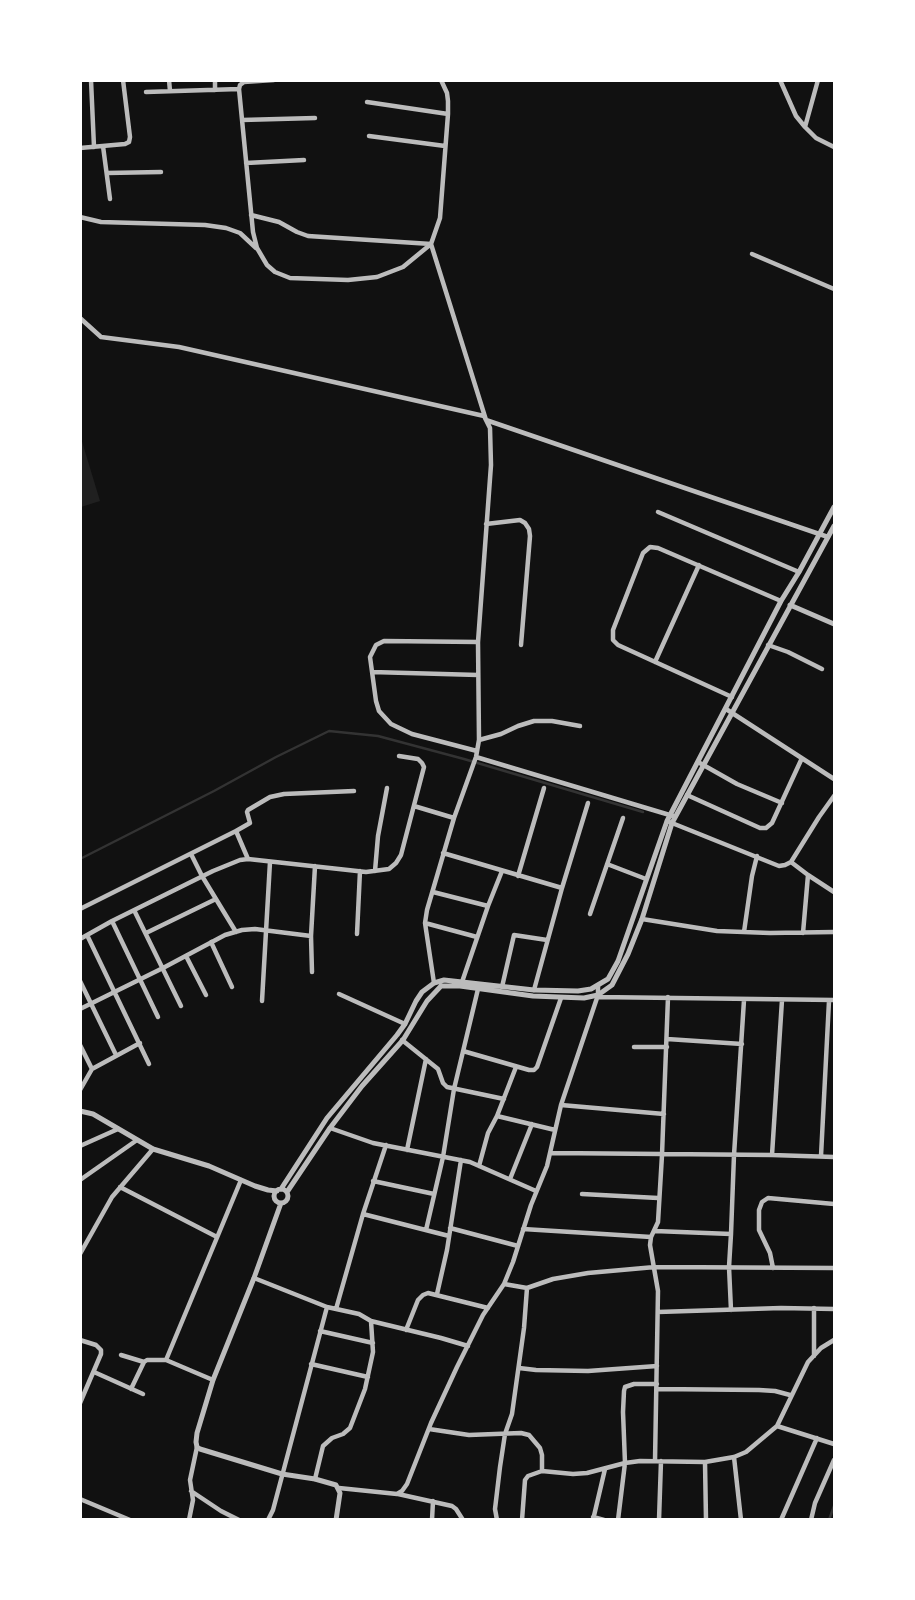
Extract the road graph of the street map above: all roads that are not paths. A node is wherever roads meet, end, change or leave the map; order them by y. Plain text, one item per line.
1 (91, 80) edge
2 (123, 80) edge
3 (169, 80) edge
4 (215, 80) edge
5 (274, 80) edge
6 (441, 80) edge
7 (780, 80) edge
8 (818, 80) edge
9 (239, 89) junction
10 (215, 90) junction
11 (170, 91) junction
12 (146, 92) dead end
13 (367, 102) dead end
14 (448, 114) junction
15 (315, 118) dead end
16 (242, 120) junction
17 (805, 127) junction
18 (369, 136) dead end
19 (103, 146) junction
20 (445, 146) junction
21 (835, 146) edge
22 (94, 147) junction
23 (80, 148) edge
24 (304, 160) dead end
25 (246, 163) junction
26 (161, 172) dead end
27 (107, 173) junction
28 (110, 199) dead end
29 (251, 215) junction
30 (80, 217) edge
31 (431, 244) junction
32 (257, 248) junction
33 (752, 254) dead end
34 (835, 289) edge
35 (80, 318) edge
36 (486, 420) junction
37 (835, 506) edge
38 (659, 512) dead end
39 (486, 524) junction
40 (835, 526) edge
41 (820, 534) junction
42 (829, 538) junction
43 (806, 560) junction
44 (699, 565) junction
45 (814, 565) junction
46 (799, 572) junction
47 (781, 601) junction
48 (790, 605) junction
49 (835, 624) edge
50 (478, 642) junction
51 (521, 645) dead end
52 (768, 645) junction
53 (654, 662) junction
54 (822, 669) dead end
55 (372, 672) junction
56 (478, 676) junction
57 (732, 697) junction
58 (729, 711) junction
59 (580, 726) dead end
60 (478, 740) junction
61 (477, 754) junction
62 (400, 756) dead end
63 (802, 758) junction
64 (701, 763) junction
65 (835, 779) edge
66 (544, 788) dead end
67 (387, 789) dead end
68 (354, 791) dead end
69 (687, 795) junction
70 (835, 796) edge
71 (588, 803) dead end
72 (782, 803) junction
73 (414, 806) junction
74 (454, 818) junction
75 (623, 818) dead end
76 (671, 819) junction
77 (236, 831) junction
78 (443, 853) junction
79 (191, 854) junction
80 (757, 856) junction
81 (248, 859) junction
82 (270, 862) junction
83 (791, 862) junction
84 (607, 864) junction
85 (315, 866) junction
86 (360, 871) junction
87 (374, 871) junction
88 (502, 872) junction
89 (808, 875) junction
90 (202, 876) junction
91 (518, 876) junction
92 (646, 879) junction
93 (562, 888) junction
94 (433, 892) junction
95 (835, 892) edge
96 (216, 899) junction
97 (488, 906) junction
98 (80, 909) edge
99 (134, 910) junction
100 (590, 914) dead end
101 (642, 919) junction
102 (112, 921) junction
103 (425, 923) junction
104 (266, 931) junction
105 (236, 932) junction
106 (744, 932) junction
107 (835, 932) edge
108 (146, 933) junction
109 (803, 933) junction
110 (357, 934) dead end
111 (87, 935) junction
112 (311, 936) junction
113 (477, 937) junction
114 (80, 939) edge
115 (547, 940) junction
116 (211, 942) junction
117 (186, 956) junction
118 (163, 968) junction
119 (312, 972) dead end
120 (139, 979) junction
121 (80, 981) edge
122 (462, 982) junction
123 (434, 983) junction
124 (598, 986) junction
125 (232, 987) dead end
126 (502, 987) junction
127 (478, 989) junction
128 (534, 990) junction
129 (114, 992) junction
130 (339, 994) dead end
131 (206, 995) dead end
132 (597, 996) junction
133 (668, 997) junction
134 (561, 998) junction
135 (262, 1000) dead end
136 (744, 1000) junction
137 (782, 1000) junction
138 (832, 1000) edge
139 (92, 1004) junction
140 (181, 1006) dead end
141 (80, 1009) edge
142 (158, 1017) dead end
143 (405, 1024) junction
144 (397, 1035) junction
145 (667, 1039) junction
146 (403, 1040) junction
147 (140, 1043) junction
148 (741, 1044) junction
149 (80, 1045) edge
150 (634, 1047) dead end
151 (667, 1047) junction
152 (463, 1051) junction
153 (116, 1055) junction
154 (426, 1059) junction
155 (149, 1064) dead end
156 (516, 1067) junction
157 (92, 1069) junction
158 (454, 1089) junction
159 (80, 1090) edge
160 (504, 1099) junction
161 (561, 1105) junction
162 (80, 1111) edge
163 (664, 1114) junction
164 (497, 1116) junction
165 (531, 1124) junction
166 (330, 1128) junction
167 (118, 1129) junction
168 (555, 1130) junction
169 (137, 1140) junction
170 (386, 1145) junction
171 (80, 1146) edge
172 (153, 1149) junction
173 (407, 1150) junction
174 (551, 1153) junction
175 (662, 1155) junction
176 (734, 1155) junction
177 (772, 1155) junction
178 (821, 1156) junction
179 (443, 1157) junction
180 (835, 1157) edge
181 (461, 1160) junction
182 (479, 1166) junction
183 (510, 1179) junction
184 (80, 1180) edge
185 (241, 1180) junction
186 (373, 1181) junction
187 (120, 1187) junction
188 (282, 1190) junction
189 (536, 1191) junction
190 (434, 1194) junction
191 (582, 1194) dead end
192 (658, 1198) junction
193 (281, 1203) junction
194 (835, 1204) edge
195 (362, 1214) junction
196 (450, 1228) junction
197 (523, 1229) junction
198 (426, 1230) junction
199 (655, 1231) junction
200 (731, 1234) junction
201 (449, 1236) junction
202 (217, 1237) junction
203 (651, 1237) junction
204 (518, 1246) junction
205 (80, 1254) edge
206 (729, 1267) junction
207 (655, 1268) junction
208 (773, 1268) junction
209 (835, 1268) edge
210 (254, 1278) junction
211 (504, 1284) junction
212 (527, 1288) junction
213 (436, 1294) junction
214 (327, 1307) junction
215 (488, 1308) junction
216 (814, 1308) junction
217 (835, 1308) edge
218 (335, 1309) junction
219 (731, 1310) junction
220 (658, 1312) junction
221 (371, 1321) junction
222 (406, 1330) junction
223 (320, 1331) junction
224 (80, 1340) edge
225 (835, 1340) edge
226 (373, 1343) junction
227 (468, 1346) junction
228 (121, 1355) dead end
229 (814, 1356) junction
230 (166, 1360) junction
231 (144, 1362) junction
232 (312, 1363) junction
233 (657, 1366) junction
234 (519, 1368) junction
235 (94, 1372) junction
236 (368, 1377) junction
237 (213, 1380) junction
238 (657, 1386) junction
239 (131, 1389) junction
240 (143, 1394) dead end
241 (790, 1395) junction
242 (80, 1403) edge
243 (776, 1426) junction
244 (429, 1429) junction
245 (505, 1434) junction
246 (817, 1438) junction
247 (835, 1444) edge
248 (197, 1447) junction
249 (734, 1457) junction
250 (835, 1460) edge
251 (658, 1461) junction
252 (705, 1462) junction
253 (625, 1463) junction
254 (605, 1469) junction
255 (542, 1471) junction
256 (282, 1474) junction
257 (315, 1479) junction
258 (339, 1488) junction
259 (191, 1490) junction
260 (397, 1494) junction
261 (80, 1499) edge
262 (433, 1501) junction
263 (593, 1518) edge
264 (129, 1519) edge
265 (189, 1520) edge
266 (239, 1520) edge
267 (268, 1520) edge
268 (336, 1520) edge
269 (432, 1520) edge
270 (463, 1520) edge
271 (497, 1520) edge
272 (522, 1520) edge
273 (604, 1520) edge
274 (618, 1520) edge
275 (659, 1520) edge
276 (706, 1520) edge
277 (741, 1520) edge
278 (781, 1520) edge
279 (811, 1520) edge

1 - 22 street
2 - 19 street
3 - 11 street
4 - 10 street
5 - 9 street
6 - 14 street
7 - 17 street
8 - 17 street
9 - 10 street
9 - 16 street
10 - 11 street
11 - 12 street
13 - 14 street
14 - 20 street
15 - 16 street
16 - 25 street
17 - 21 street
18 - 20 street
19 - 22 street
19 - 27 street
20 - 31 street
22 - 23 street
24 - 25 street
25 - 29 street
26 - 27 street
27 - 28 street
29 - 31 street
29 - 32 street
30 - 32 street
31 - 32 street
31 - 36 street
33 - 34 street
35 - 36 street
36 - 39 street
36 - 41 street
37 - 41 street
38 - 46 street
39 - 50 street
39 - 51 street
40 - 42 street
41 - 42 street
41 - 43 street
42 - 45 street
43 - 45 street
43 - 46 street
44 - 47 street
44 - 53 street
44 - 53 street
45 - 48 street
46 - 47 street
47 - 48 street
47 - 57 street
48 - 49 street
48 - 52 street
50 - 55 street
50 - 56 street
52 - 54 street
52 - 58 street
53 - 57 street
55 - 56 street
55 - 61 street
56 - 60 street
57 - 58 street
58 - 63 street
58 - 64 street
59 - 60 street
60 - 61 street
61 - 74 street
61 - 76 street
62 - 73 street
63 - 65 street
63 - 72 street
64 - 69 street
64 - 72 street
64 - 76 street
66 - 91 street
67 - 87 street
68 - 77 street
69 - 72 street
69 - 76 street
70 - 83 street
71 - 93 street
73 - 74 street
73 - 87 street
74 - 78 street
75 - 84 street
76 - 80 street
76 - 92 street
76 - 101 street
77 - 79 street
77 - 81 street
78 - 88 street
78 - 94 street
79 - 90 street
79 - 98 street
80 - 83 street
80 - 106 street
81 - 82 street
81 - 90 street
82 - 85 street
82 - 104 street
83 - 89 street
84 - 92 street
84 - 100 street
85 - 86 street
85 - 112 street
86 - 87 street
86 - 110 street
88 - 91 street
88 - 97 street
89 - 95 street
89 - 109 street
90 - 96 street
90 - 99 street
91 - 93 street
92 - 124 street
93 - 115 street
94 - 97 street
94 - 103 street
96 - 105 street
96 - 108 street
97 - 113 street
99 - 102 street
99 - 108 street
101 - 106 street
101 - 132 street
102 - 111 street
102 - 120 street
103 - 113 street
103 - 123 street
104 - 105 street
104 - 112 street
104 - 135 street
105 - 116 street
106 - 109 street
107 - 109 street
108 - 118 street
111 - 114 street
111 - 129 street
112 - 119 street
113 - 122 street
115 - 126 street
115 - 128 street
116 - 117 street
116 - 125 street
117 - 118 street
117 - 131 street
118 - 120 street
118 - 140 street
120 - 129 street
120 - 142 street
121 - 139 street
122 - 123 street
122 - 126 street
123 - 143 street
124 - 128 street
124 - 132 street
126 - 128 street
127 - 134 street
127 - 146 street
127 - 152 street
129 - 139 street
129 - 147 street
130 - 143 street
132 - 133 street
132 - 134 street
132 - 161 street
133 - 136 street
133 - 145 street
134 - 156 street
136 - 137 street
136 - 148 street
137 - 138 street
137 - 177 street
138 - 178 street
139 - 141 street
139 - 153 street
143 - 144 street
144 - 146 street
144 - 188 street
145 - 148 street
145 - 151 street
146 - 154 street
146 - 166 street
147 - 153 street
147 - 155 street
148 - 176 street
149 - 157 street
150 - 151 street
151 - 163 street
152 - 156 street
152 - 158 street
153 - 157 street
154 - 158 street
154 - 173 street
156 - 160 street
157 - 159 street
158 - 160 street
158 - 179 street
160 - 164 street
161 - 163 street
161 - 168 street
162 - 167 street
163 - 175 street
164 - 165 street
164 - 182 street
165 - 168 street
165 - 183 street
166 - 170 street
166 - 188 street
167 - 169 street
167 - 171 street
168 - 174 street
169 - 172 street
169 - 184 street
170 - 173 street
170 - 186 street
172 - 185 street
172 - 187 street
173 - 179 street
174 - 175 street
174 - 189 street
175 - 176 street
175 - 192 street
176 - 177 street
176 - 200 street
177 - 178 street
178 - 180 street
179 - 181 street
179 - 190 street
181 - 182 street
181 - 196 street
182 - 183 street
183 - 189 street
185 - 188 street
185 - 202 street
186 - 190 street
186 - 195 street
187 - 202 street
187 - 205 street
188 - 193 street
188 - 193 street
189 - 197 street
190 - 198 street
191 - 192 street
192 - 199 street
193 - 210 street
194 - 208 street
195 - 198 street
195 - 218 street
196 - 201 street
196 - 204 street
197 - 203 street
197 - 204 street
198 - 201 street
199 - 200 street
199 - 203 street
200 - 206 street
201 - 213 street
202 - 230 street
203 - 207 street
204 - 211 street
206 - 207 street
206 - 208 street
206 - 219 street
207 - 212 street
207 - 220 street
208 - 209 street
210 - 214 street
210 - 237 street
211 - 212 street
211 - 215 street
212 - 234 street
213 - 215 street
213 - 222 street
214 - 218 street
214 - 223 street
215 - 227 street
216 - 217 street
216 - 219 street
216 - 229 street
218 - 221 street
219 - 220 street
220 - 233 street
221 - 222 street
221 - 226 street
222 - 227 street
223 - 226 street
223 - 232 street
224 - 235 street
225 - 229 street
226 - 236 street
227 - 244 street
228 - 231 street
229 - 241 street
230 - 231 street
230 - 237 street
231 - 239 street
232 - 236 street
232 - 256 street
233 - 234 street
233 - 238 street
234 - 245 street
235 - 239 street
235 - 242 street
236 - 257 street
237 - 248 street
238 - 241 street
238 - 251 street
238 - 253 street
239 - 240 street
241 - 243 street
243 - 246 street
243 - 249 street
244 - 245 street
244 - 260 street
245 - 255 street
245 - 271 street
246 - 247 street
246 - 278 street
248 - 256 street
248 - 259 street
249 - 252 street
249 - 277 street
250 - 279 street
251 - 252 street
251 - 253 street
251 - 275 street
252 - 276 street
253 - 254 street
253 - 274 street
254 - 255 street
254 - 263 street
255 - 272 street
256 - 257 street
256 - 267 street
257 - 258 street
258 - 260 street
258 - 268 street
259 - 265 street
259 - 266 street
260 - 262 street
261 - 264 street
262 - 269 street
262 - 270 street
263 - 273 street

